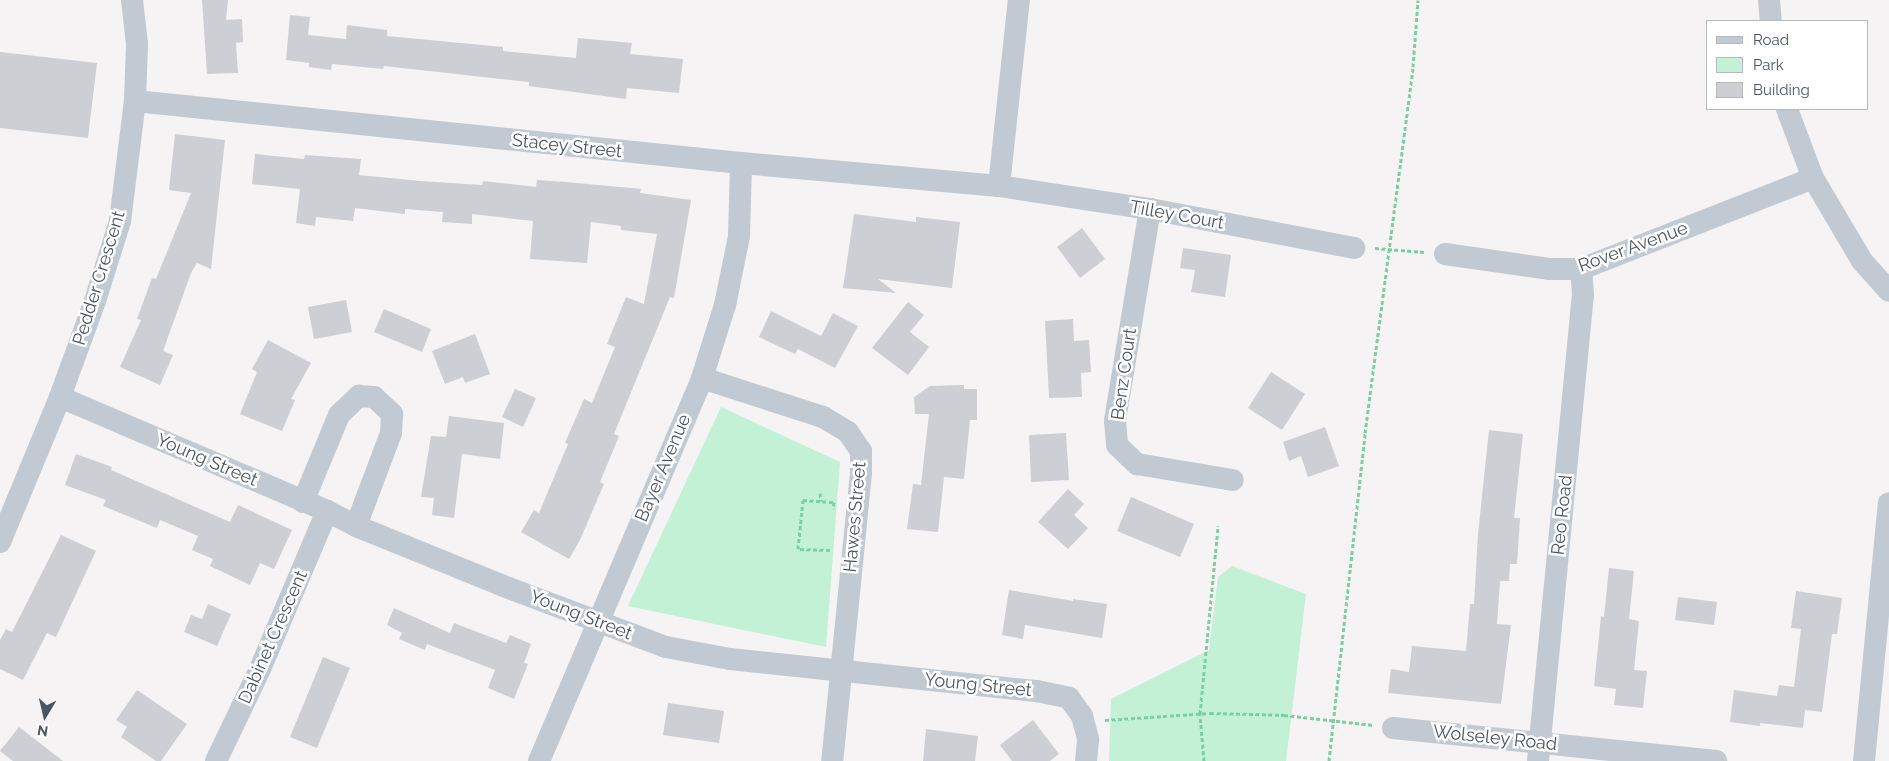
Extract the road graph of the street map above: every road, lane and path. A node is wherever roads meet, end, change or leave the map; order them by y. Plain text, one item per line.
1 (132, 0) edge
2 (1019, 0) edge
3 (1418, 0) edge
4 (1769, 0) edge
5 (1771, 20) edge
6 (135, 101) junction
7 (1787, 110) edge
8 (741, 163) junction
9 (1813, 178) junction
10 (1000, 186) junction
11 (1150, 209) junction
12 (1354, 248) joint
13 (1391, 249) junction
14 (1445, 254) joint
15 (1581, 269) junction
16 (1889, 291) edge
17 (702, 378) junction
18 (60, 397) junction
19 (1233, 480) dead end
20 (820, 493) dead end
21 (821, 501) junction
22 (303, 502) junction
23 (1889, 503) edge
24 (327, 511) junction
25 (833, 512) dead end
26 (356, 526) junction
27 (1218, 526) dead end
28 (831, 540) dead end
29 (0, 542) edge
30 (830, 550) junction
31 (836, 558) dead end
32 (597, 622) junction
33 (841, 671) junction
34 (1200, 714) junction
35 (1082, 716) junction
36 (1333, 721) junction
37 (1393, 728) joint
38 (1539, 752) edge
39 (216, 761) edge
40 (539, 761) edge
41 (832, 761) edge
42 (1086, 761) edge
43 (1204, 761) edge
44 (1329, 761) edge
45 (1716, 761) edge
46 (1864, 761) edge

1 - 6 street, Pedder Crescent
2 - 10 street
3 - 13 path
4 - 5 street
6 - 8 street, Stacey Street
6 - 18 street, Pedder Crescent
7 - 9 street
8 - 10 street, Stacey Street
8 - 17 street, Bayer Avenue
9 - 15 street, Rover Avenue
9 - 16 street
10 - 11 street, Tilley Court
11 - 12 street, Tilley Court
11 - 19 street, Benz Court
12 - 13 path
13 - 14 path
13 - 36 path
14 - 15 street, Rover Avenue
15 - 38 street, Reo Road
17 - 32 street, Bayer Avenue
17 - 33 street, Hawes Street
18 - 22 street, Young Street
18 - 29 street, Pedder Crescent
20 - 21 path
21 - 25 path
21 - 30 path
22 - 24 street, Young Street
22 - 26 street
23 - 46 street
24 - 26 street, Young Street
24 - 39 street, Dabinet Crescent
26 - 32 street, Young Street
27 - 34 path
28 - 30 path
30 - 31 path
32 - 33 street, Young Street
32 - 40 street, Bayer Avenue
33 - 35 street, Young Street
33 - 41 street, Hawes Street
34 - 35 path
34 - 36 path
34 - 43 path
35 - 42 street, Young Street
36 - 37 path
36 - 44 path
37 - 38 street, Wolseley Road
38 - 45 street, Wolseley Road

